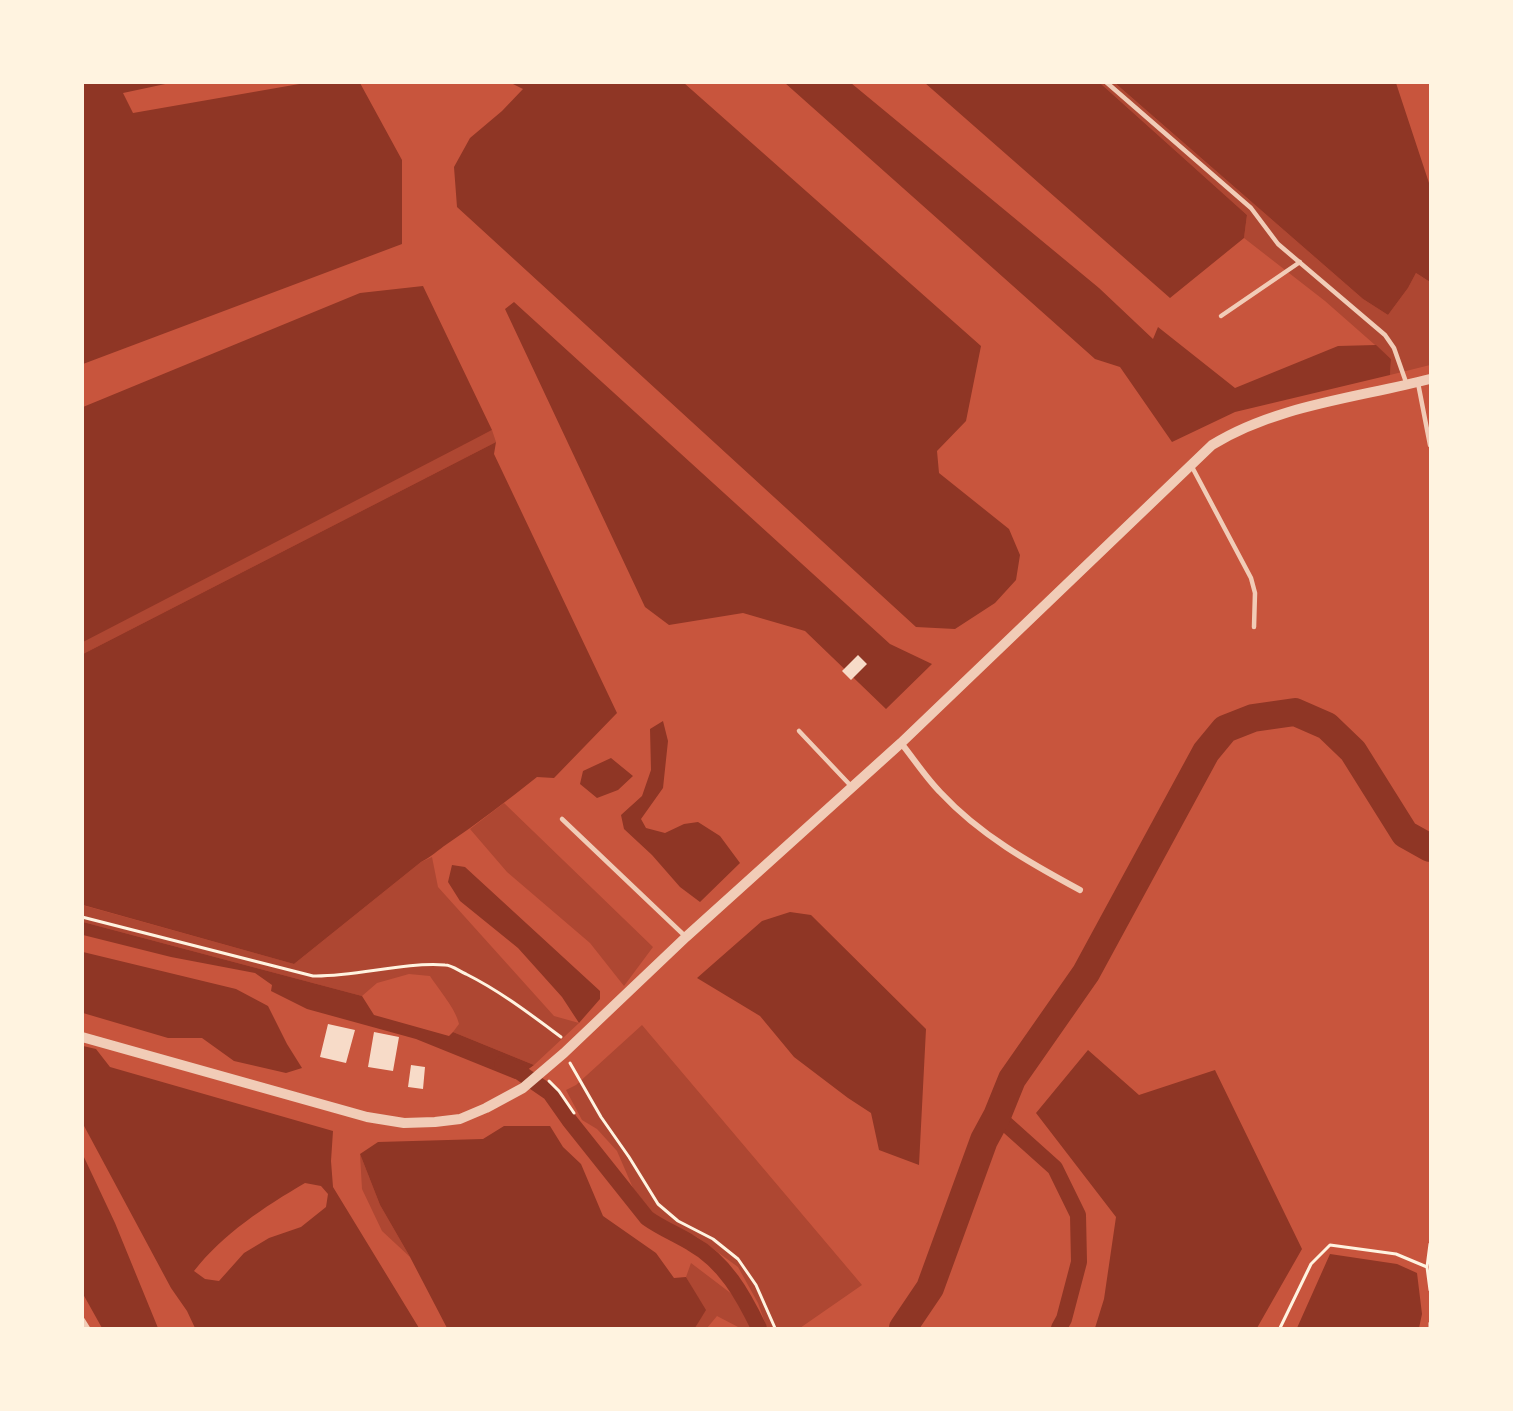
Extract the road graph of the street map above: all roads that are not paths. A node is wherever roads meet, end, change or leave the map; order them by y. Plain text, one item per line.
1 (1106, 82) edge
2 (1300, 262) junction
3 (1221, 316) dead end
4 (1431, 379) edge
5 (1412, 384) junction
6 (1431, 445) edge
7 (1191, 464) junction
8 (1254, 627) dead end
9 (799, 731) dead end
10 (901, 743) junction
11 (851, 787) junction
12 (562, 819) dead end
13 (1080, 890) dead end
14 (686, 937) junction
15 (82, 1037) edge
16 (82, 1320) edge
17 (87, 1329) edge

1 - 2 lane
2 - 3 lane
2 - 5 lane
4 - 5 street
5 - 6 lane
5 - 7 street
7 - 8 lane
7 - 10 street
9 - 11 lane
10 - 11 street
10 - 13 street
11 - 14 street
12 - 14 lane
14 - 15 street
16 - 17 street

